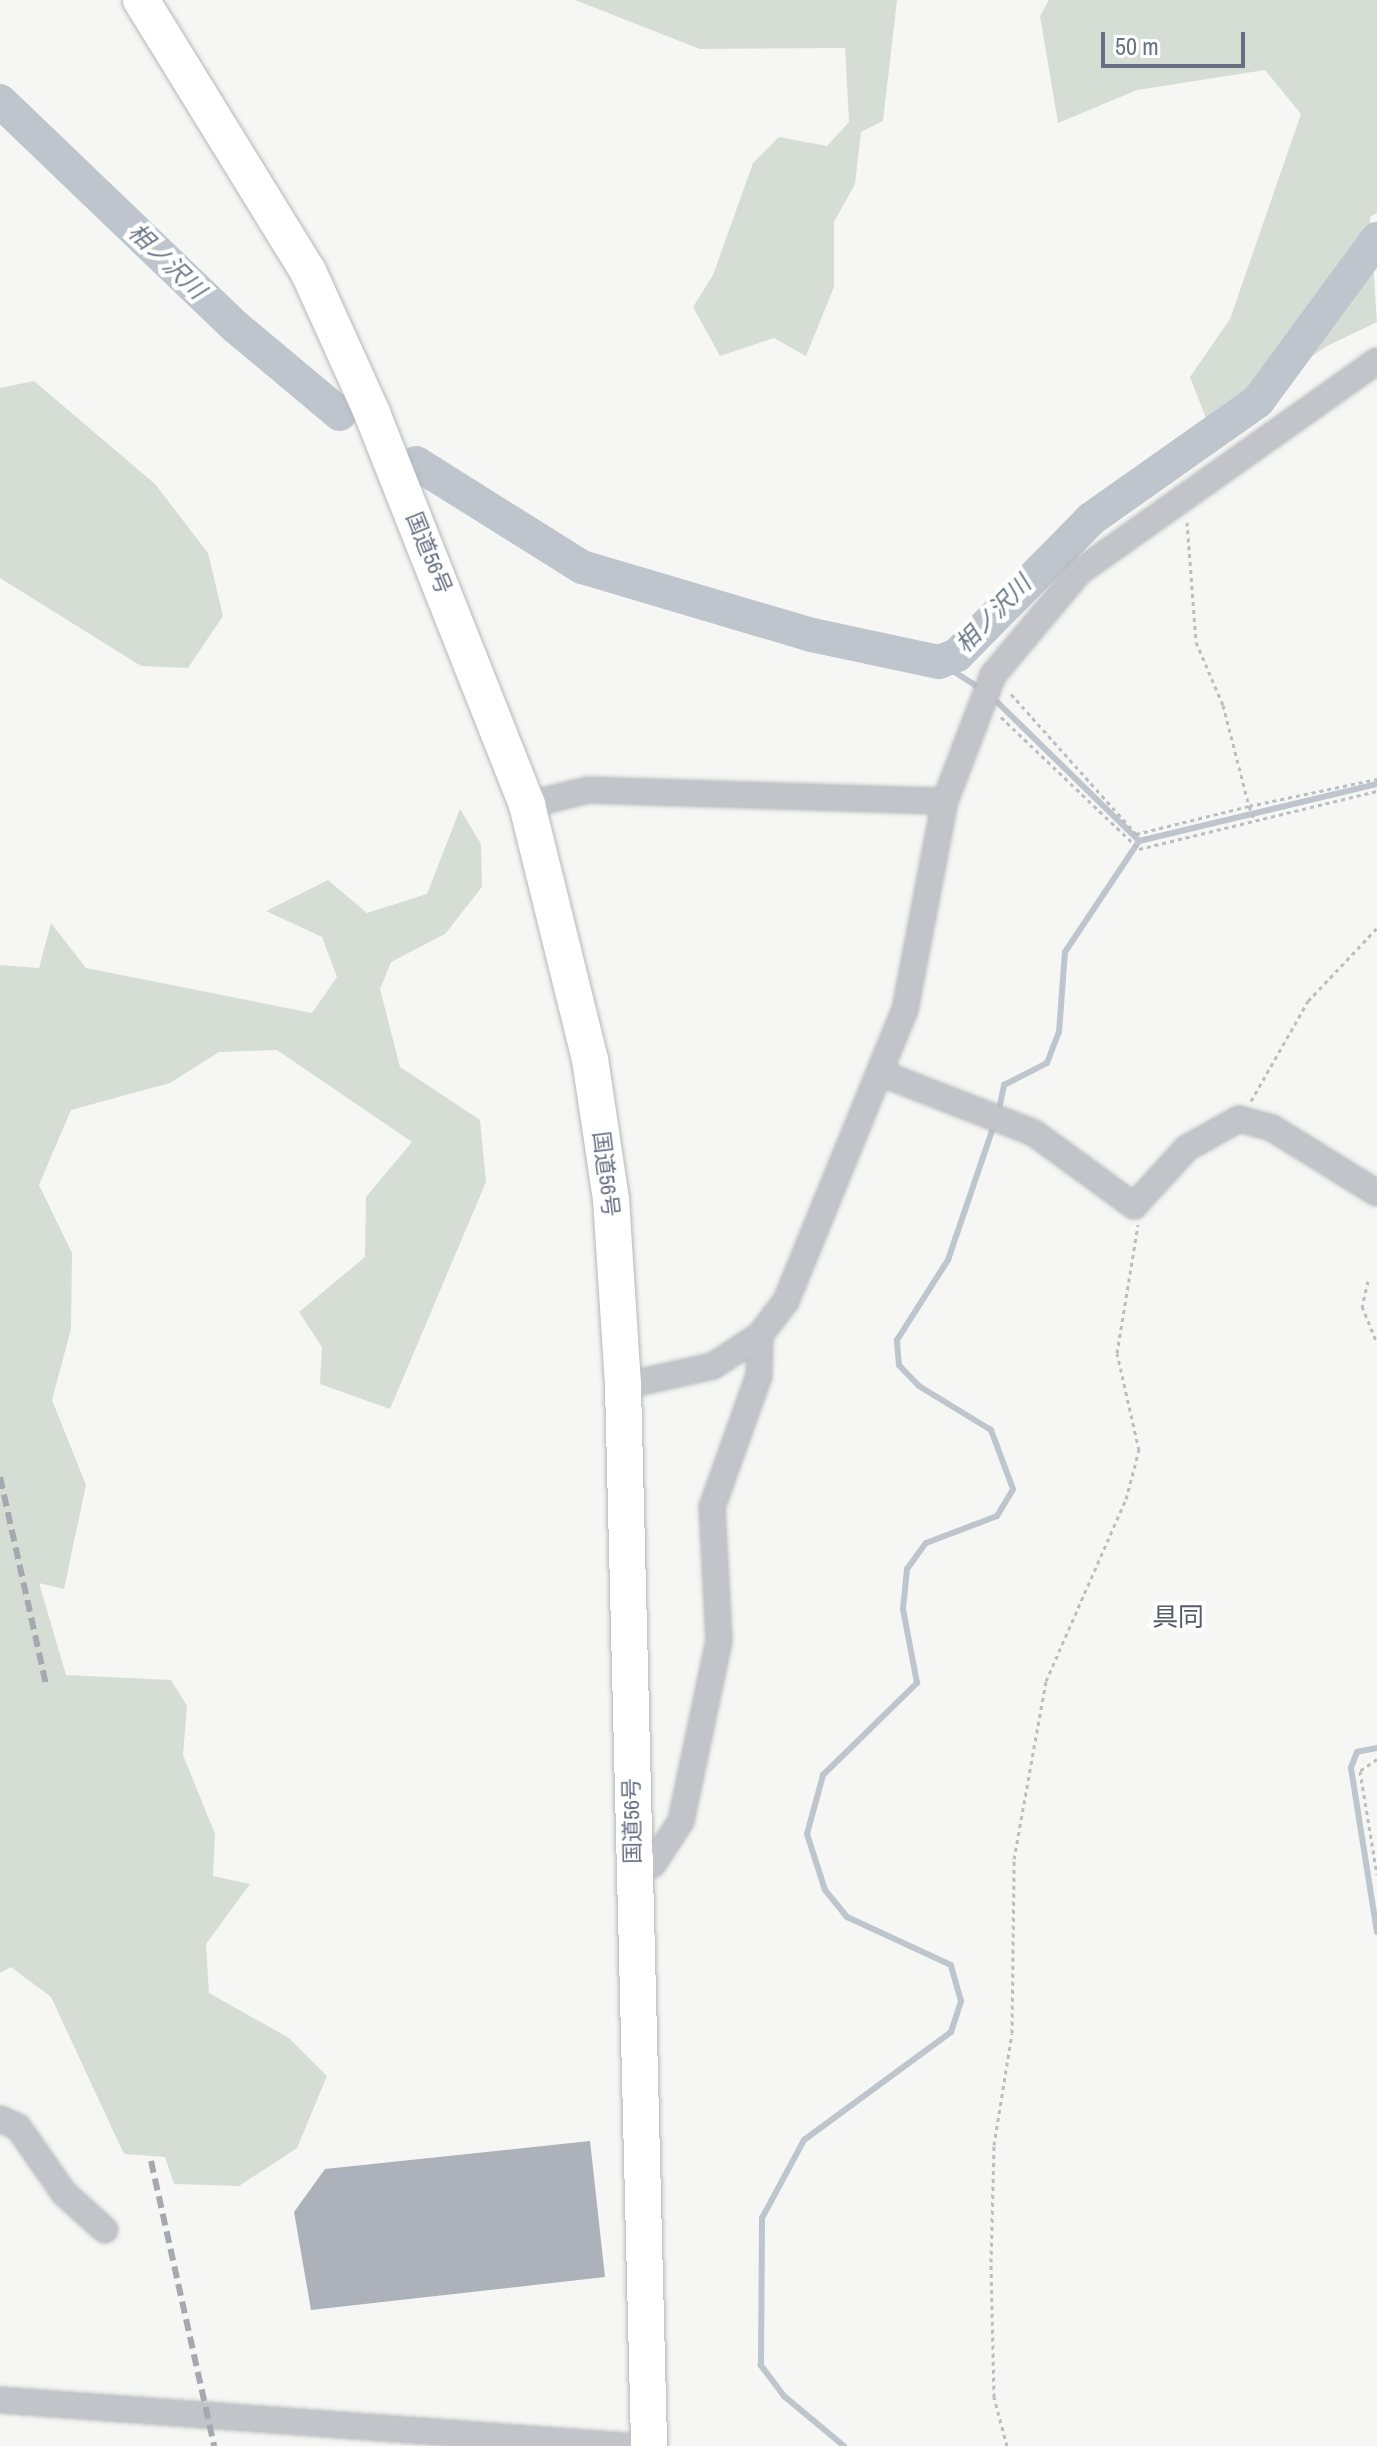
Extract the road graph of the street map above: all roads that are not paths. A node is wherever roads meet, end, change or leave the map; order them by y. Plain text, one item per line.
1 (141, 0) edge
2 (1377, 361) edge
3 (945, 801) junction
4 (527, 805) junction
5 (883, 1074) junction
6 (1377, 1193) edge
7 (760, 1335) junction
8 (623, 1386) junction
9 (633, 1874) junction
10 (0, 2119) edge
11 (105, 2230) dead end
12 (0, 2400) edge
13 (321, 2436) edge
14 (627, 2446) edge
15 (649, 2446) edge

1 - 4 highway, 国道56号
2 - 3 street
3 - 4 street
3 - 5 street
4 - 8 highway, 国道56号
5 - 6 street
5 - 7 street
7 - 8 street
7 - 9 street
8 - 9 highway, 国道56号
9 - 15 highway, 国道56号
10 - 11 street
12 - 13 street
13 - 14 street

